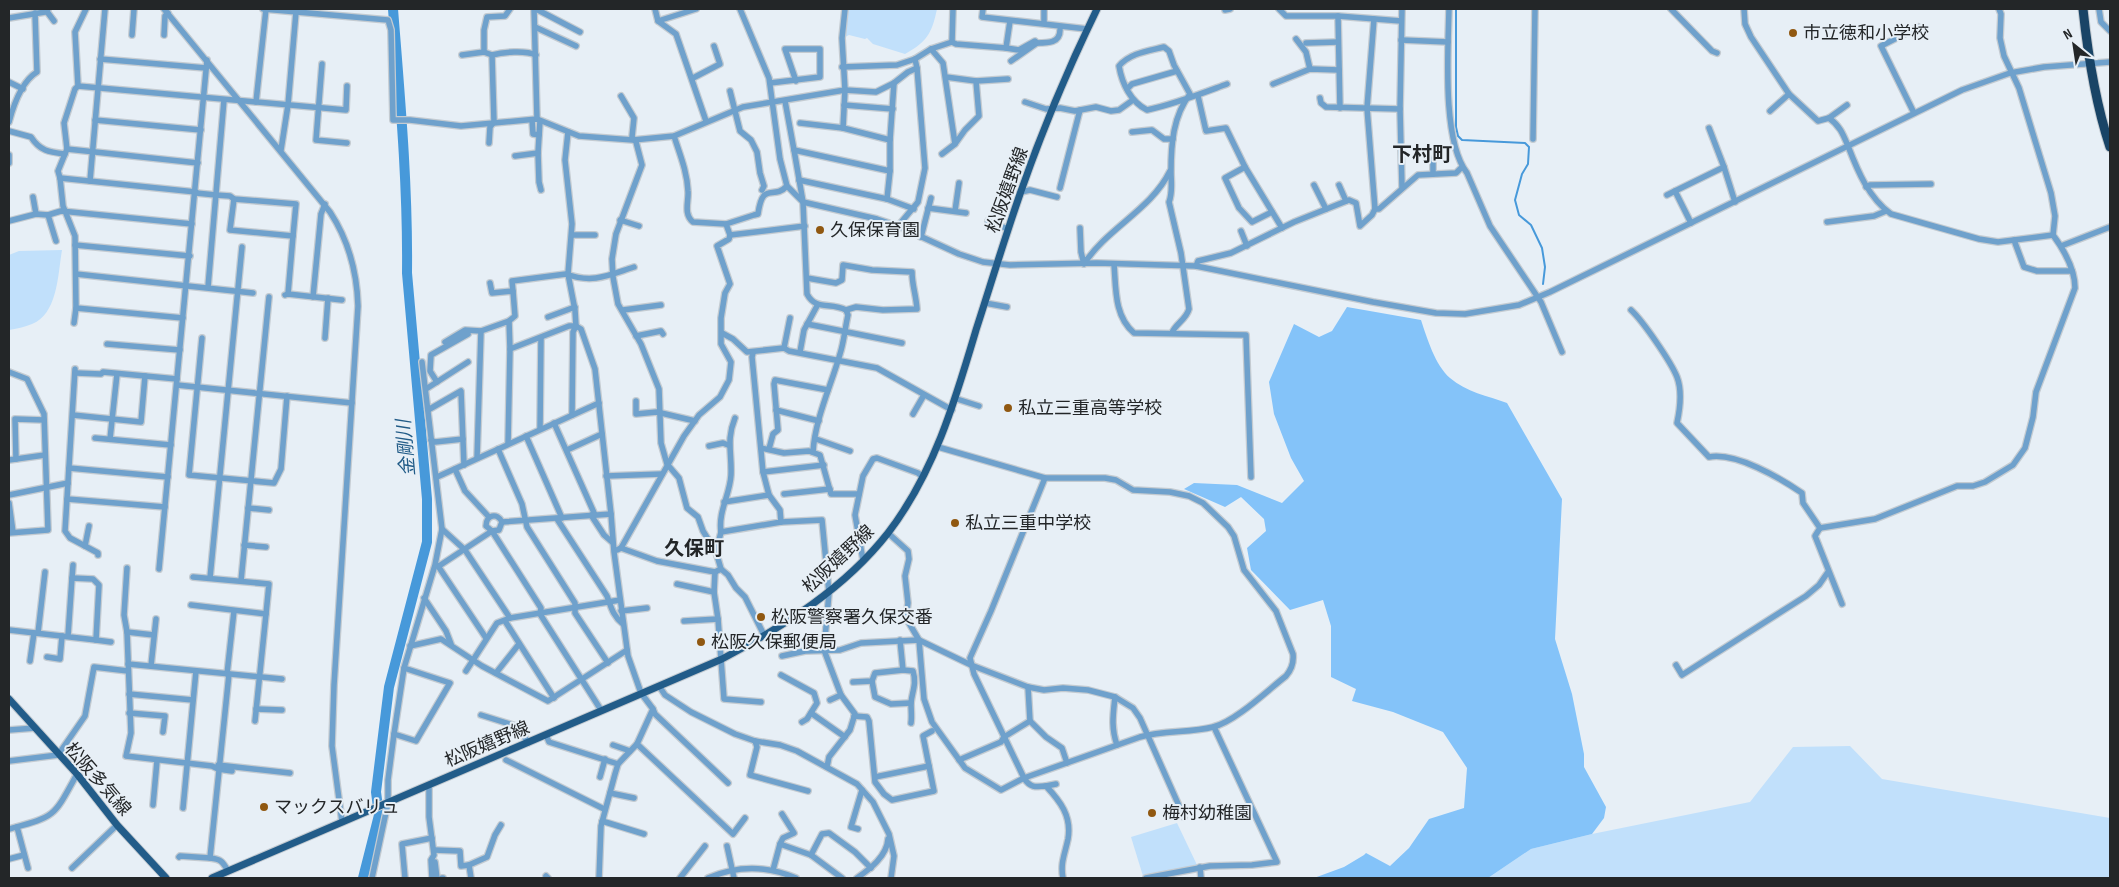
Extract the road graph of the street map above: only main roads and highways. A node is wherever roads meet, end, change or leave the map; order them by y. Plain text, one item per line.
1 (1097, 9) edge
2 (2083, 9) edge
3 (2110, 147) edge
4 (9, 700) edge
5 (166, 878) edge
6 (212, 878) edge

1 - 6 main road, 松阪嬉野線
2 - 3 highway
4 - 5 main road, 松阪多気線

